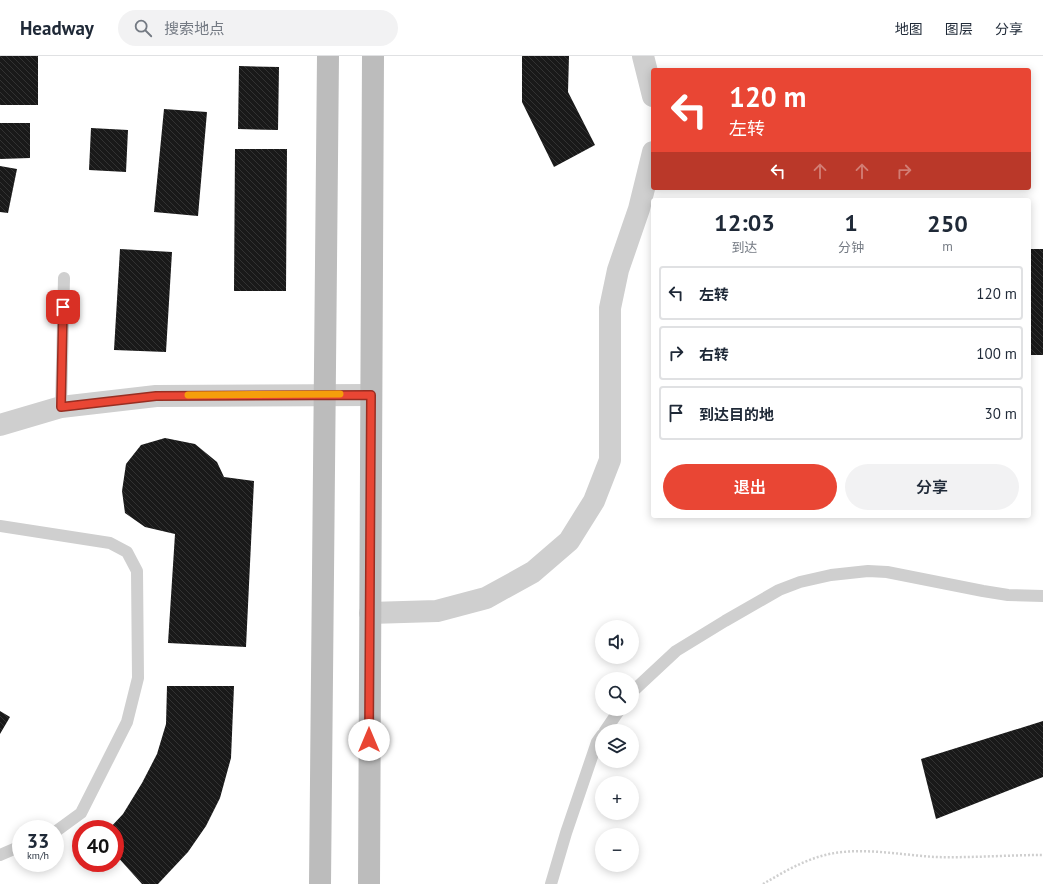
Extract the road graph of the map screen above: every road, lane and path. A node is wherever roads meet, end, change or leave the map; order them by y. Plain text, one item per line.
1 (328, 56) edge
2 (373, 56) edge
3 (644, 56) edge
4 (651, 87) edge
5 (651, 160) edge
6 (64, 278) dead end
7 (325, 394) junction
8 (371, 395) junction
9 (61, 407) junction
10 (0, 425) edge
11 (0, 526) edge
12 (1043, 596) edge
13 (370, 613) junction
14 (639, 685) edge
15 (595, 748) edge
16 (64, 825) edge
17 (12, 850) edge
18 (0, 855) edge
19 (1043, 855) edge
20 (320, 884) edge
21 (369, 884) edge
22 (551, 884) edge
23 (763, 884) edge

1 - 7 street
2 - 8 street
3 - 4 street
5 - 13 street
6 - 9 lane
7 - 8 street
7 - 9 street
7 - 20 street
8 - 13 street
9 - 10 street
11 - 16 lane
12 - 14 lane
13 - 21 street
15 - 22 lane
17 - 18 lane
19 - 23 path

